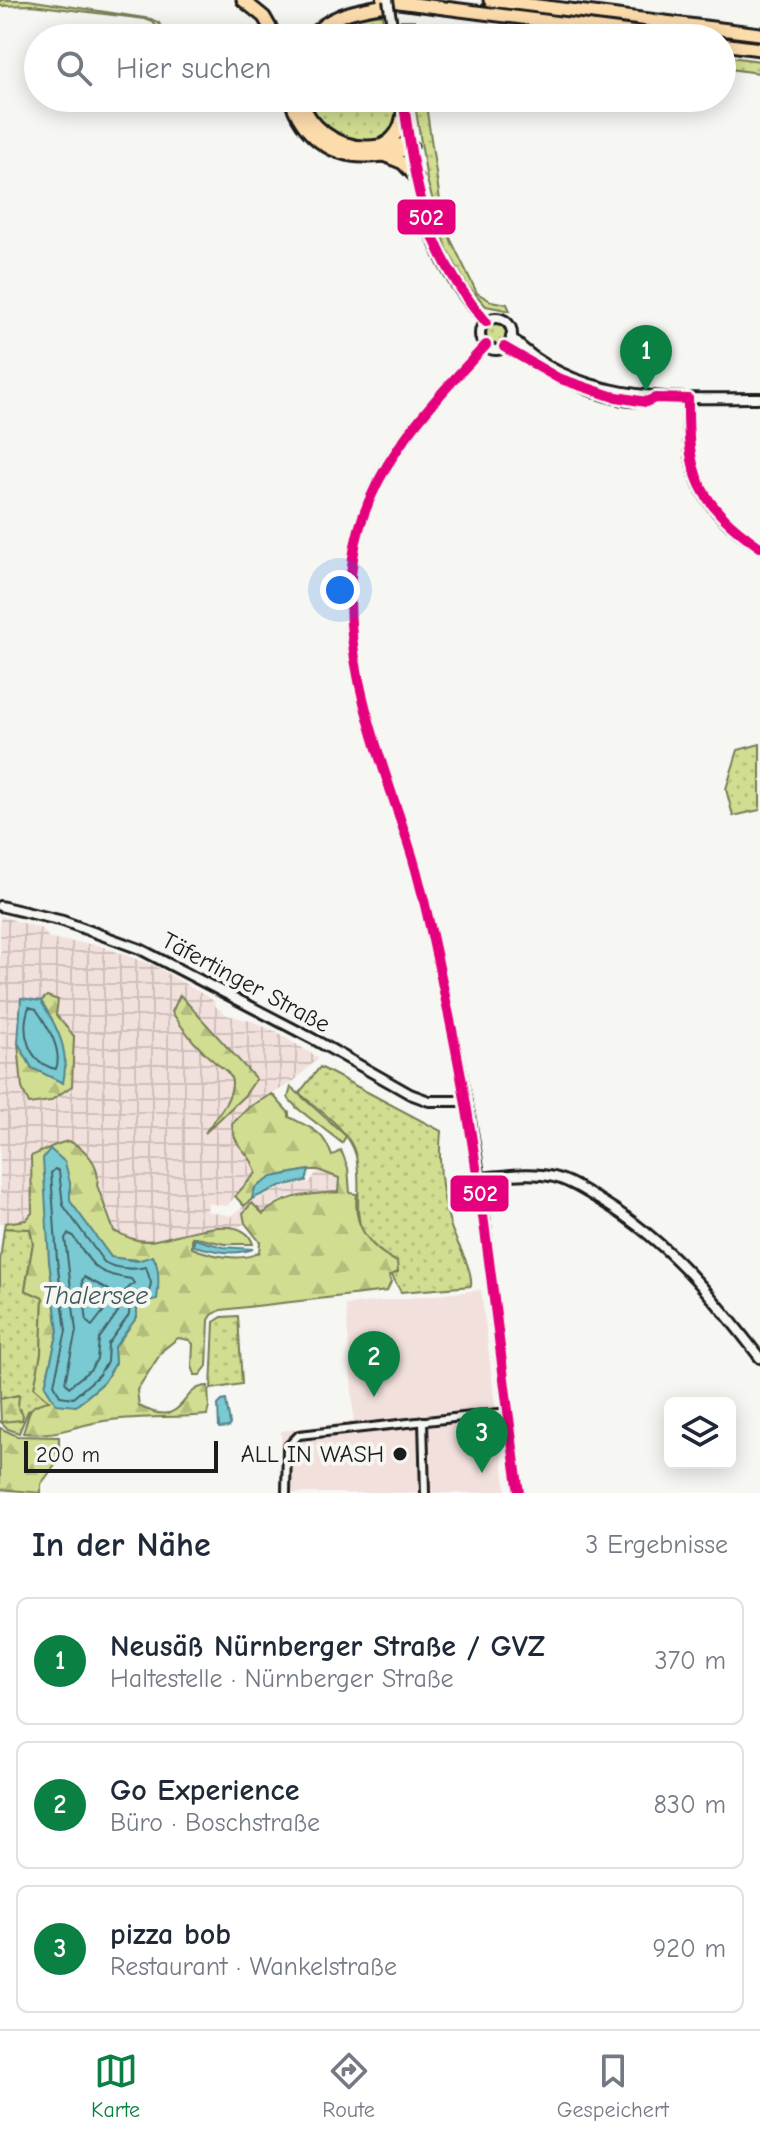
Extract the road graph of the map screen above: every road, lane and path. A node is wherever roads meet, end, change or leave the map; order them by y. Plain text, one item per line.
1 (243, 0) edge
2 (490, 0) edge
3 (390, 1) edge
4 (268, 24) edge
5 (323, 24) edge
6 (392, 24) edge
7 (568, 24) edge
8 (681, 24) edge
9 (736, 31) edge
10 (760, 34) edge
11 (736, 46) edge
12 (760, 49) edge
13 (297, 112) edge
14 (308, 112) edge
15 (402, 112) edge
16 (406, 112) edge
17 (411, 146) junction
18 (381, 151) junction
19 (416, 177) junction
20 (486, 322) junction
21 (511, 337) junction
22 (486, 345) junction
23 (504, 347) junction
24 (570, 379) junction
25 (760, 398) edge
26 (688, 399) junction
27 (760, 547) edge
28 (0, 906) edge
29 (467, 1101) junction
30 (480, 1178) junction
31 (760, 1358) edge
32 (508, 1412) junction
33 (423, 1421) junction
34 (286, 1493) edge
35 (425, 1493) edge
36 (519, 1493) edge

1 - 4 highway
2 - 8 highway
3 - 5 highway
3 - 6 main road, bridge
3 - 7 highway
9 - 10 highway
11 - 12 highway
13 - 18 highway
14 - 18 highway
15 - 18 highway
16 - 17 main road
17 - 18 highway
17 - 19 main road
18 - 19 highway
19 - 20 main road
20 - 21 main road
20 - 22 main road
21 - 23 main road
21 - 24 main road
22 - 23 main road
22 - 29 main road
23 - 24 main road
24 - 26 main road
25 - 26 main road
26 - 27 main road
28 - 29 main road, Täfertinger Straße
29 - 30 main road
30 - 31 main road
30 - 32 main road
32 - 33 street
32 - 36 main road
33 - 34 street
33 - 35 street

